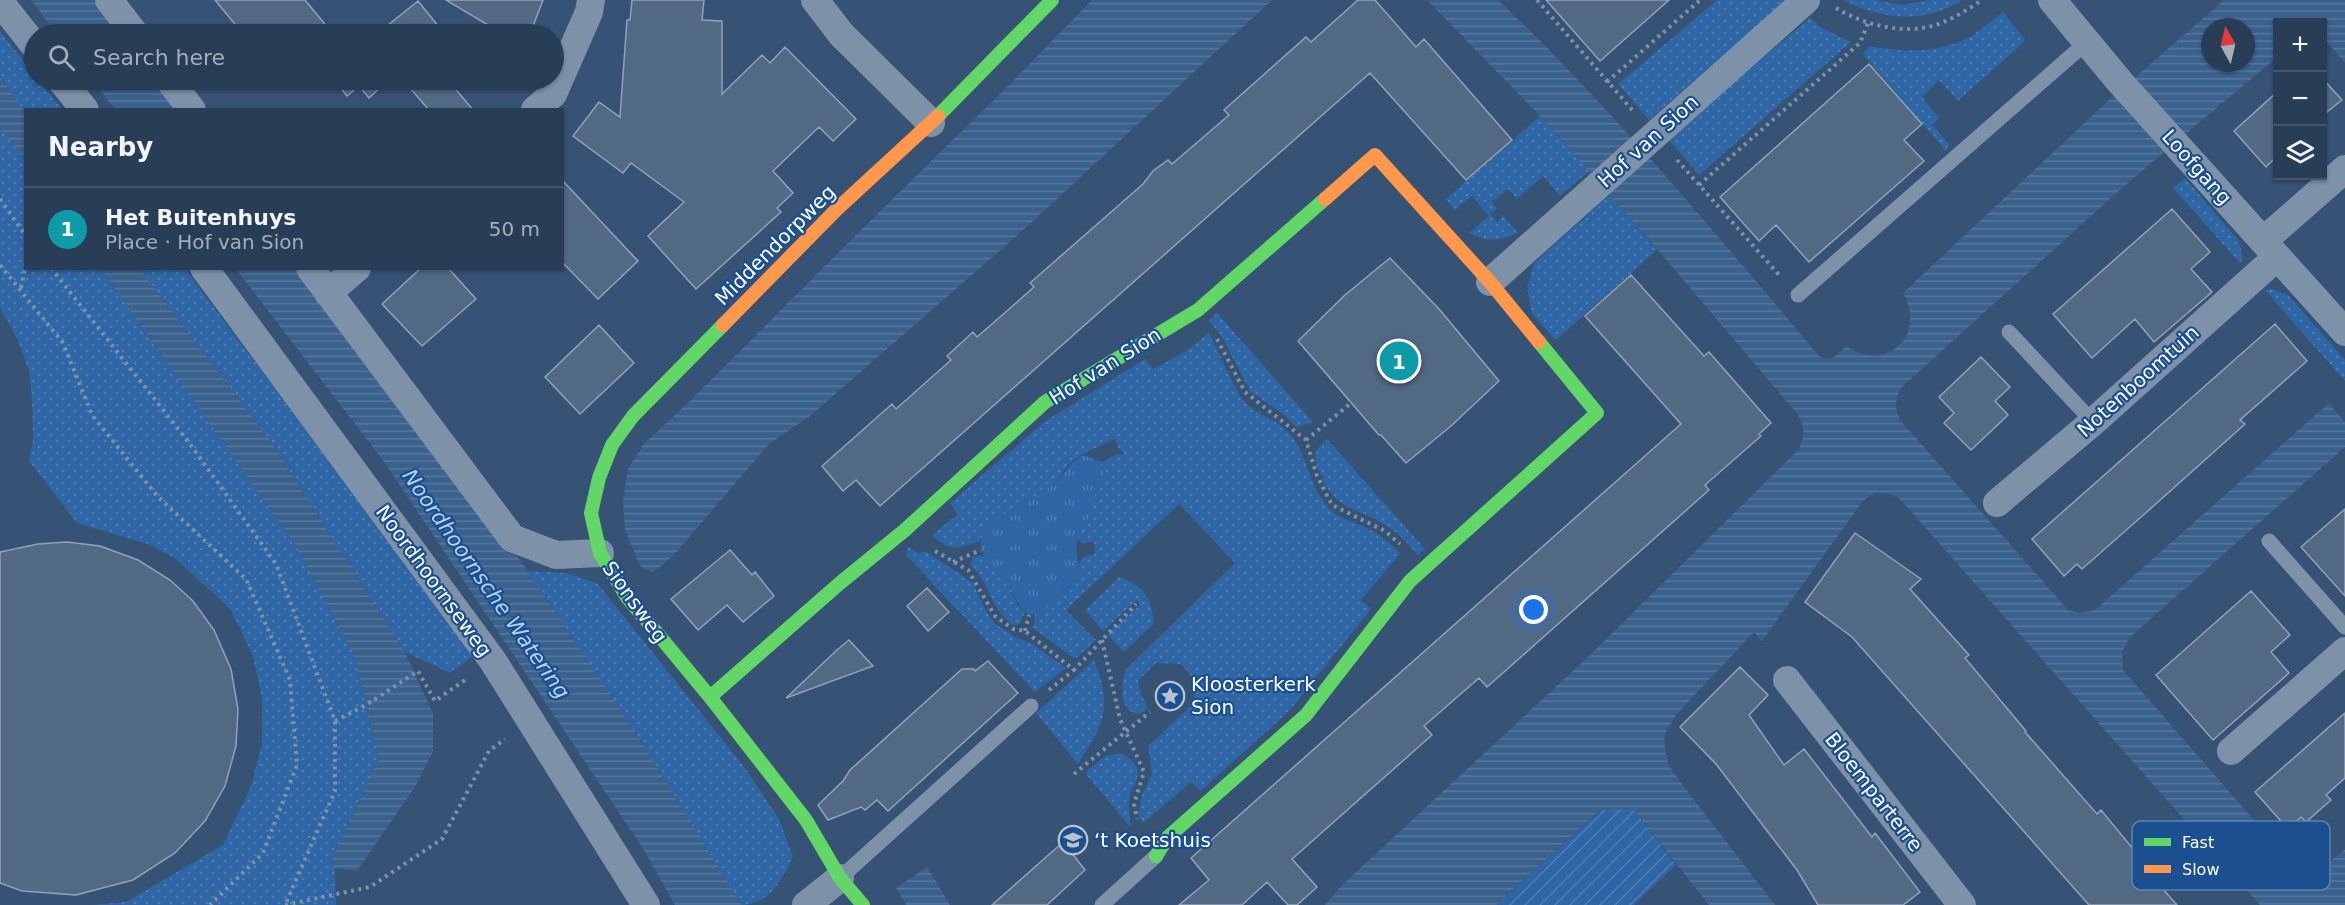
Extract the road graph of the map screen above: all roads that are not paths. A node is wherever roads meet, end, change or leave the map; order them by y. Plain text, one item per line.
1 (109, 0) edge
2 (591, 0) edge
3 (814, 0) edge
4 (1052, 0) edge
5 (2052, 0) edge
6 (0, 2) edge
7 (1819, 2) edge
8 (127, 24) edge
9 (24, 32) edge
10 (2087, 42) junction
11 (564, 69) edge
12 (69, 90) edge
13 (177, 90) edge
14 (555, 90) edge
15 (83, 108) edge
16 (190, 108) edge
17 (537, 108) edge
18 (931, 123) junction
19 (2345, 169) edge
20 (2270, 249) junction
21 (205, 270) edge
22 (311, 270) edge
23 (355, 270) edge
24 (1490, 282) junction
25 (328, 293) junction
26 (1798, 295) dead end
27 (2008, 332) dead end
28 (2345, 332) edge
29 (2093, 422) junction
30 (1998, 503) dead end
31 (2269, 541) dead end
32 (600, 553) junction
33 (2345, 627) edge
34 (2345, 651) edge
35 (1787, 680) dead end
36 (710, 698) junction
37 (1031, 706) dead end
38 (2231, 751) dead end
39 (1158, 852) joint
40 (840, 878) junction
41 (646, 905) edge
42 (806, 905) edge
43 (863, 905) edge
44 (1102, 905) edge
45 (1962, 905) edge

1 - 8 street
2 - 11 street
3 - 18 street
4 - 18 street, Middendorpweg
5 - 10 street, Loofgang
6 - 9 street
7 - 24 street, Hof van Sion
10 - 20 street, Loofgang
10 - 26 lane
12 - 15 street
13 - 16 street
14 - 17 street
18 - 32 street, Middendorpweg
19 - 20 street, Notenboomtuin
20 - 28 street, Loofgang
20 - 29 street, Notenboomtuin
21 - 41 street, Noordhoornseweg
22 - 25 street, Sionsweg
23 - 25 street
24 - 36 street, Hof van Sion
24 - 39 street, Hof van Sion
25 - 32 street, Sionsweg
27 - 29 lane
29 - 30 street, Notenboomtuin
31 - 33 lane
32 - 36 street, Sionsweg
34 - 38 street
35 - 45 street, Bloemparterre
36 - 40 street, Sionsweg
37 - 40 lane
39 - 44 lane, Hof van Sion
40 - 42 street
40 - 43 street, Sionsweg

